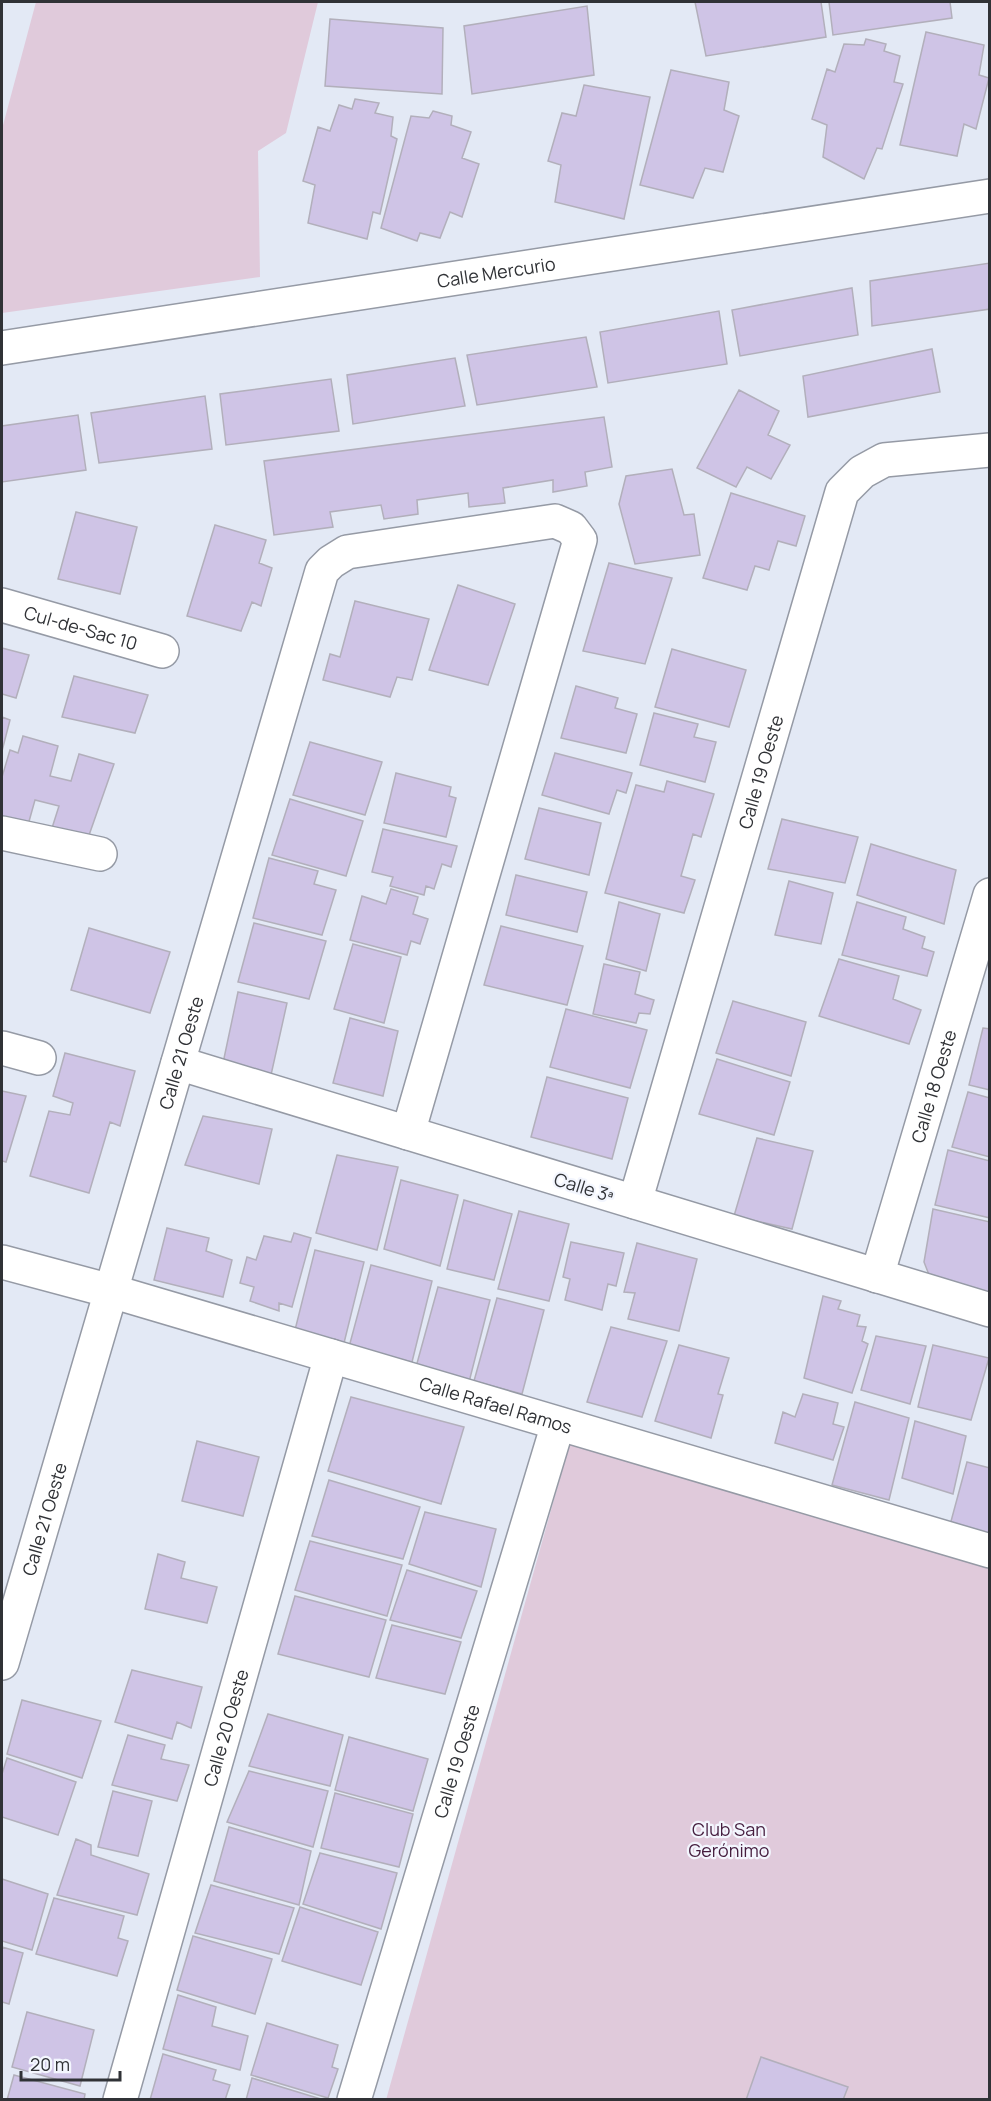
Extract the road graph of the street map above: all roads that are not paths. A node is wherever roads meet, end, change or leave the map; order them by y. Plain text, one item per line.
1 (990, 196) edge
2 (2, 348) edge
3 (990, 450) edge
4 (2, 605) edge
5 (162, 651) dead end
6 (2, 833) edge
7 (100, 854) dead end
8 (990, 895) edge
9 (2, 1048) edge
10 (39, 1058) dead end
11 (178, 1063) junction
12 (408, 1133) junction
13 (636, 1202) junction
14 (2, 1262) edge
15 (877, 1276) junction
16 (111, 1291) junction
17 (990, 1310) edge
18 (331, 1356) junction
19 (558, 1424) junction
20 (990, 1551) edge
21 (2, 1663) edge
22 (120, 2100) edge
23 (354, 2100) edge

1 - 2 street, Calle Mercurio
3 - 13 street, Calle 19 Oeste
4 - 5 street, Cul-de-Sac 10
6 - 7 street
8 - 15 street, Calle 18 Oeste
9 - 10 street
11 - 12 street, Calle 3ª
11 - 12 street, Calle 21 Oeste
11 - 16 street, Calle 21 Oeste
12 - 13 street, Calle 3ª
13 - 15 street, Calle 3ª
14 - 16 street, Calle Rafael Ramos
15 - 17 street, Calle 3ª
16 - 18 street, Calle Rafael Ramos
16 - 21 street, Calle 21 Oeste
18 - 19 street, Calle Rafael Ramos
18 - 22 street, Calle 20 Oeste
19 - 20 street, Calle Rafael Ramos
19 - 23 street, Calle 19 Oeste

